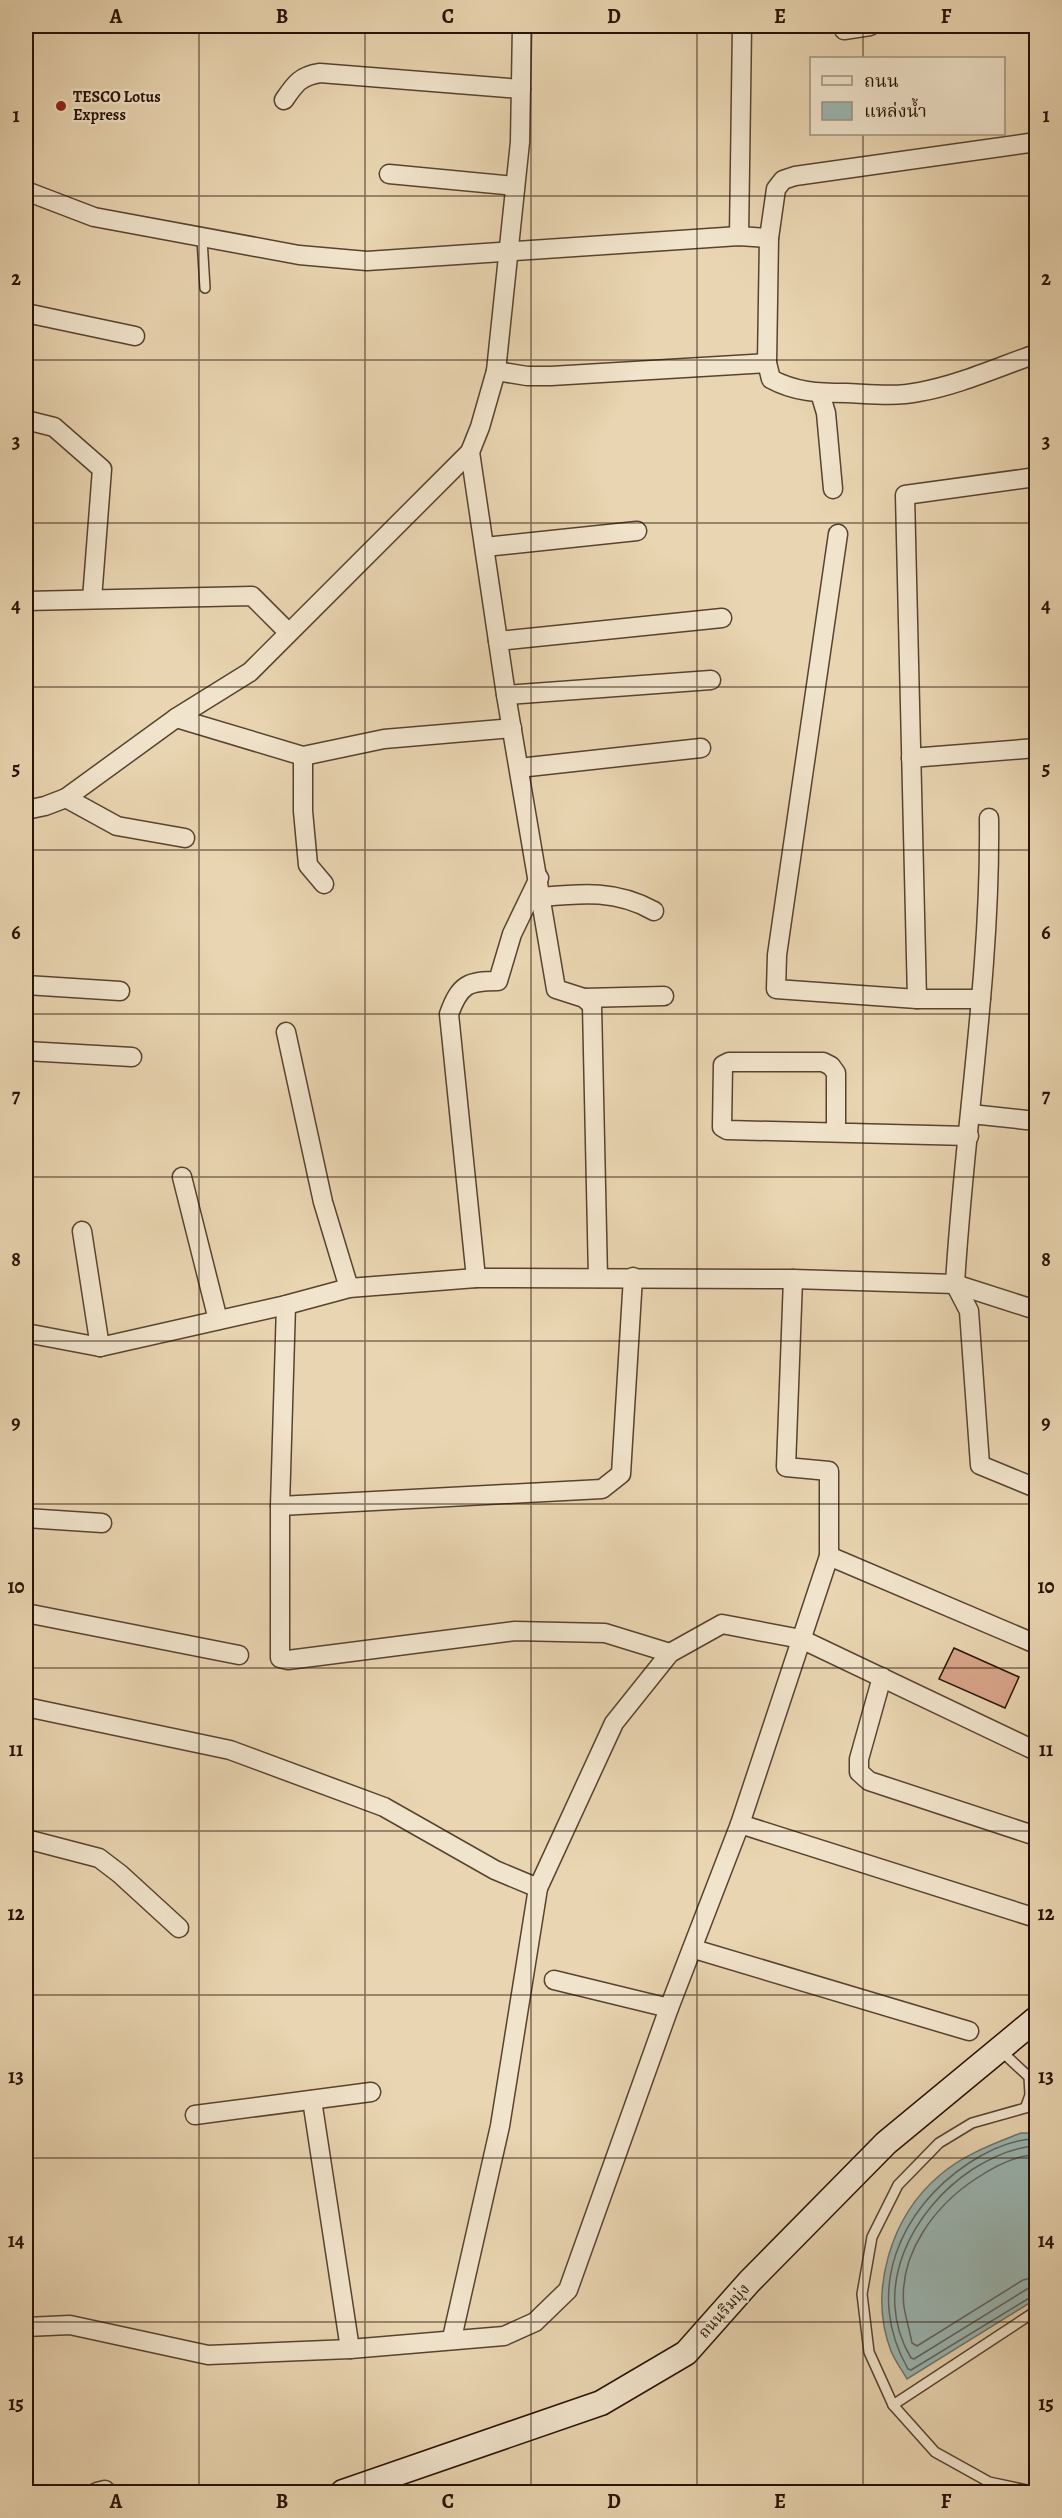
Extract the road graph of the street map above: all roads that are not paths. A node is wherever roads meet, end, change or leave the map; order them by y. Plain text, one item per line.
1 (522, 26) edge
2 (742, 26) edge
3 (843, 26) edge
4 (870, 26) edge
5 (521, 88) junction
6 (284, 100) dead end
7 (1036, 142) edge
8 (389, 174) dead end
9 (515, 186) junction
10 (26, 191) edge
11 (739, 236) junction
12 (769, 238) junction
13 (202, 239) junction
14 (508, 251) junction
15 (205, 288) dead end
16 (26, 313) edge
17 (135, 336) dead end
18 (1036, 354) edge
19 (767, 363) junction
20 (496, 371) junction
21 (820, 393) junction
22 (26, 420) edge
23 (470, 452) junction
24 (1036, 477) edge
25 (833, 489) dead end
26 (638, 531) dead end
27 (838, 534) dead end
28 (485, 548) junction
29 (92, 599) junction
30 (26, 601) edge
31 (722, 618) dead end
32 (288, 632) junction
33 (498, 641) junction
34 (711, 680) dead end
35 (506, 694) junction
36 (176, 718) junction
37 (512, 728) junction
38 (701, 748) dead end
39 (1036, 748) edge
40 (303, 756) junction
41 (911, 758) junction
42 (519, 768) junction
43 (66, 798) junction
44 (26, 810) edge
45 (989, 818) dead end
46 (185, 838) dead end
47 (539, 878) junction
48 (324, 884) dead end
49 (542, 897) junction
50 (654, 911) dead end
51 (26, 985) edge
52 (120, 991) dead end
53 (664, 996) dead end
54 (584, 998) junction
55 (917, 999) junction
56 (981, 999) junction
57 (286, 1032) dead end
58 (26, 1051) edge
59 (132, 1057) dead end
60 (971, 1114) junction
61 (1036, 1121) edge
62 (836, 1132) junction
63 (969, 1136) junction
64 (182, 1177) dead end
65 (82, 1231) dead end
66 (633, 1277) junction
67 (476, 1278) junction
68 (598, 1278) junction
69 (793, 1279) junction
70 (955, 1284) junction
71 (349, 1288) junction
72 (286, 1305) junction
73 (1036, 1310) edge
74 (218, 1320) junction
75 (26, 1333) edge
76 (100, 1347) junction
77 (1036, 1488) edge
78 (280, 1506) junction
79 (26, 1518) edge
80 (102, 1523) dead end
81 (829, 1556) junction
82 (26, 1613) edge
83 (801, 1639) junction
84 (1036, 1644) edge
85 (670, 1653) junction
86 (239, 1655) dead end
87 (882, 1677) junction
88 (26, 1707) edge
89 (1036, 1751) edge
90 (740, 1824) junction
91 (1036, 1836) edge
92 (26, 1839) edge
93 (538, 1888) junction
94 (1036, 1918) edge
95 (179, 1928) dead end
96 (694, 1949) junction
97 (554, 1980) dead end
98 (669, 2008) junction
99 (1030, 2027) edge
100 (969, 2031) dead end
101 (999, 2049) junction
102 (371, 2092) dead end
103 (312, 2100) junction
104 (1036, 2105) edge
105 (1026, 2106) junction
106 (195, 2115) dead end
107 (1036, 2312) edge
108 (26, 2327) edge
109 (452, 2338) junction
110 (350, 2349) junction
111 (893, 2405) junction
112 (1036, 2492) edge
113 (343, 2493) edge

1 - 5 street
2 - 11 street
3 - 4 street
5 - 6 street
5 - 9 street
7 - 12 street
8 - 9 street
9 - 14 street
10 - 13 street
11 - 12 street
11 - 14 street
12 - 19 street
13 - 14 street
13 - 15 lane
14 - 20 street
16 - 17 street
18 - 21 street
19 - 20 street
19 - 21 street
20 - 23 street
21 - 25 street
22 - 29 street
23 - 28 street
23 - 32 street
24 - 41 street
26 - 28 street
27 - 55 street
28 - 33 street
29 - 30 street
29 - 32 street
31 - 33 street
32 - 36 street
33 - 35 street
34 - 35 street
35 - 37 street
36 - 40 street
36 - 43 street
37 - 40 street
37 - 42 street
38 - 42 street
39 - 41 street
40 - 48 street
41 - 55 street
42 - 47 street
43 - 44 street
43 - 46 street
45 - 56 street
47 - 49 street
47 - 67 street
49 - 50 street
49 - 54 street
51 - 52 street
53 - 54 street
54 - 68 street
55 - 56 street
56 - 60 street
57 - 71 street
58 - 59 street
60 - 61 street
60 - 63 street
62 - 62 street
62 - 63 street
63 - 70 street
64 - 74 street
65 - 76 street
66 - 68 street
66 - 69 street
66 - 78 street
67 - 68 street
67 - 71 street
69 - 70 street
69 - 81 street
70 - 73 street
70 - 77 street
71 - 72 street
72 - 74 street
72 - 78 street
74 - 76 street
75 - 76 street
78 - 85 street
79 - 80 street
81 - 83 street
81 - 84 street
82 - 86 street
83 - 85 street
83 - 87 street
83 - 90 street
85 - 93 street
87 - 89 street
87 - 91 street
88 - 93 street
90 - 94 street
90 - 96 street
92 - 95 street
93 - 109 street
96 - 98 street
96 - 100 street
97 - 98 street
98 - 109 street
99 - 101 main road, ถนนริมบุ่ง
101 - 105 lane
101 - 113 main road, ถนนริมบุ่ง
102 - 103 street
103 - 106 street
103 - 110 street
104 - 105 lane
105 - 111 lane
107 - 111 lane
108 - 110 street
109 - 110 street
111 - 112 lane

